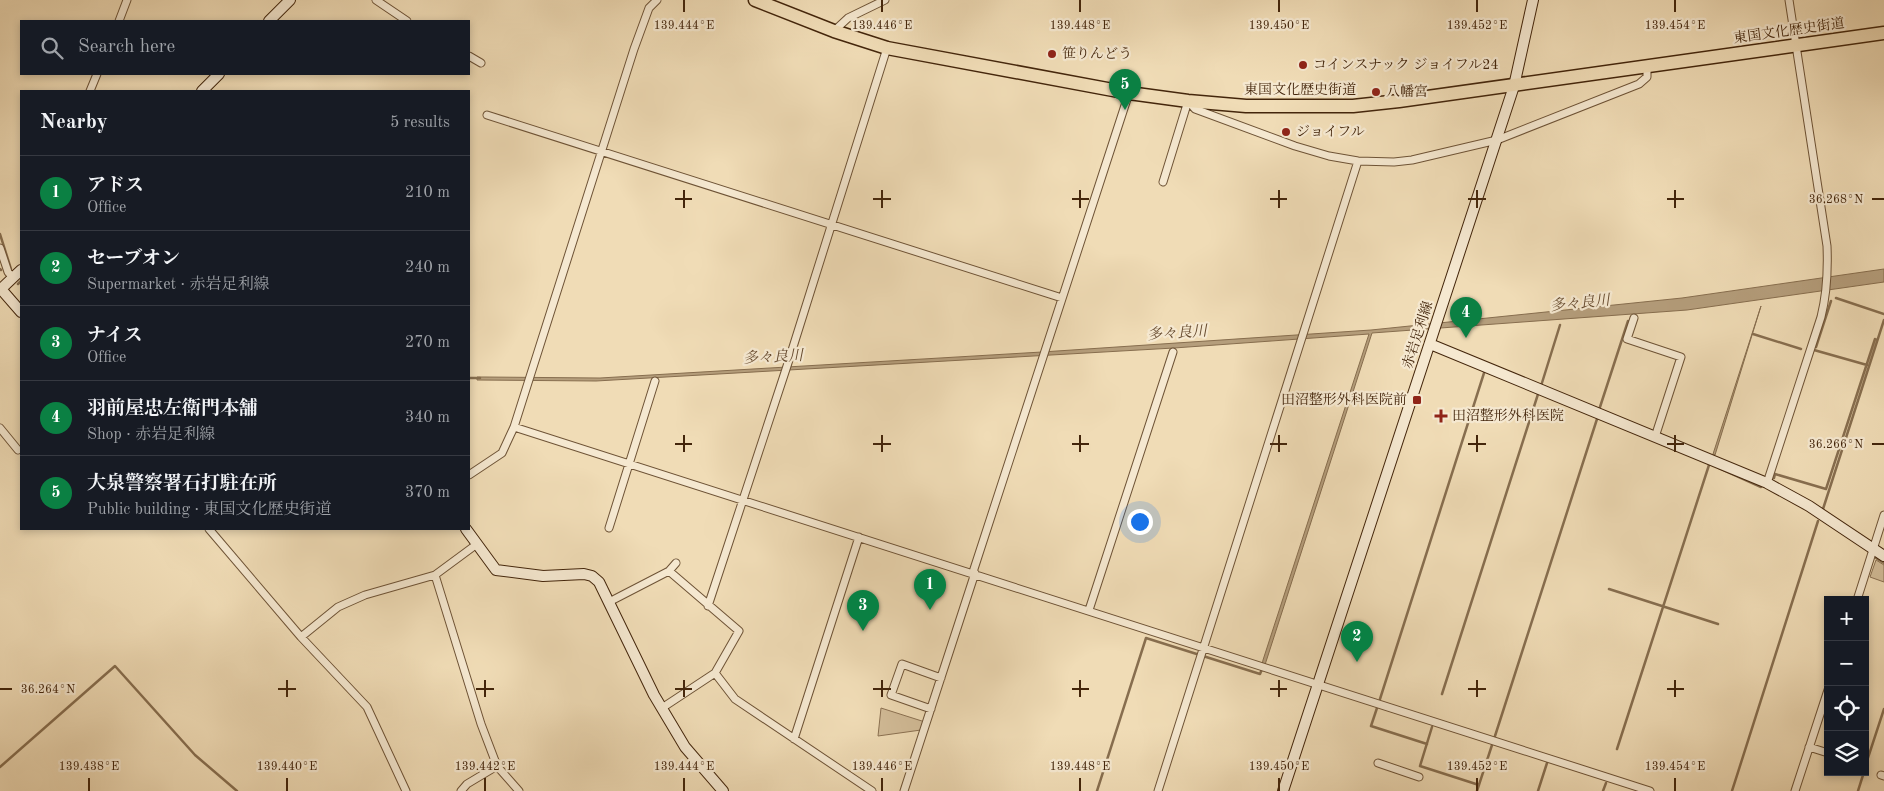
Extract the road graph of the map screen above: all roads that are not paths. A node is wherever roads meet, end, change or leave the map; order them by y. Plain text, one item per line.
1 (127, 0) edge
2 (290, 0) edge
3 (376, 0) edge
4 (657, 0) edge
5 (755, 0) edge
6 (865, 0) edge
7 (885, 0) edge
8 (1533, 0) edge
9 (1788, 0) edge
10 (865, 10) junction
11 (118, 20) edge
12 (270, 20) edge
13 (406, 20) edge
14 (834, 31) junction
15 (1884, 33) edge
16 (1795, 45) junction
17 (887, 48) junction
18 (470, 57) edge
19 (481, 63) dead end
20 (1647, 67) junction
21 (97, 75) edge
22 (218, 75) edge
23 (1514, 86) junction
24 (90, 90) edge
25 (203, 90) edge
26 (1129, 93) junction
27 (1188, 101) junction
28 (487, 115) dead end
29 (1497, 140) junction
30 (602, 150) junction
31 (1358, 161) junction
32 (1163, 182) dead end
33 (830, 224) junction
34 (0, 248) edge
35 (20, 271) edge
36 (12, 278) junction
37 (1, 289) edge
38 (1062, 298) junction
39 (20, 311) edge
40 (1634, 318) dead end
41 (1430, 344) junction
42 (1173, 352) dead end
43 (656, 381) dead end
44 (514, 427) junction
45 (0, 428) edge
46 (1655, 437) junction
47 (18, 450) dead end
48 (628, 463) junction
49 (470, 474) edge
50 (1767, 483) junction
51 (742, 500) junction
52 (1884, 515) edge
53 (609, 528) dead end
54 (210, 530) edge
55 (467, 530) edge
56 (860, 537) junction
57 (477, 544) junction
58 (1873, 548) junction
59 (1884, 556) edge
60 (676, 563) dead end
61 (669, 571) junction
62 (974, 573) junction
63 (435, 574) junction
64 (1858, 596) edge
65 (609, 602) junction
66 (708, 606) junction
67 (1090, 610) junction
68 (301, 637) junction
69 (1204, 647) junction
70 (715, 673) junction
71 (941, 678) junction
72 (1318, 684) junction
73 (1824, 702) edge
74 (662, 708) junction
75 (931, 709) junction
76 (794, 739) junction
77 (1809, 747) junction
78 (1824, 752) edge
79 (1378, 763) dead end
80 (497, 766) junction
81 (1419, 777) dead end
82 (406, 791) edge
83 (461, 791) edge
84 (519, 791) edge
85 (723, 791) edge
86 (872, 791) edge
87 (904, 791) edge
88 (1158, 791) edge
89 (1283, 791) edge
90 (1650, 791) edge
91 (1795, 791) edge

1 - 11 street
2 - 12 street
3 - 13 street
4 - 30 street
5 - 14 highway, 東国文化歴史街道
6 - 10 street
7 - 10 street
8 - 23 street, 赤岩足利線
9 - 16 street
10 - 14 street
14 - 17 highway, 東国文化歴史街道
15 - 16 highway, 東国文化歴史街道
16 - 20 highway, 東国文化歴史街道
16 - 50 street
17 - 26 highway, 東国文化歴史街道
17 - 33 street
18 - 19 street
20 - 23 highway, 東国文化歴史街道
20 - 29 street
21 - 24 street
22 - 25 street
23 - 27 highway, 東国文化歴史街道
23 - 29 street, 赤岩足利線
26 - 27 highway, 東国文化歴史街道
26 - 38 street
27 - 31 street
27 - 32 street
28 - 30 street
29 - 31 street
29 - 41 street, 赤岩足利線
30 - 33 street
30 - 44 street
31 - 69 street
33 - 38 street
33 - 51 street
34 - 36 street
35 - 36 street
36 - 37 street
37 - 39 street
38 - 62 street
40 - 46 street
41 - 46 street
41 - 72 street, 赤岩足利線
42 - 67 street
43 - 48 street
44 - 48 street
44 - 49 street
45 - 47 street
46 - 50 street
48 - 51 street
48 - 53 street
50 - 58 street
51 - 56 street
51 - 66 street
52 - 58 street
54 - 68 street
55 - 57 street
56 - 62 street
56 - 76 street
57 - 63 street
57 - 65 street
58 - 59 street
58 - 64 street
60 - 61 street
61 - 65 street
61 - 66 street
62 - 67 street
62 - 71 street
63 - 68 street
63 - 80 street
65 - 74 street
66 - 70 street
67 - 69 street
68 - 82 street
69 - 72 street
69 - 88 street
70 - 74 street
70 - 76 street
71 - 75 street
71 - 75 street
72 - 89 street, 赤岩足利線
72 - 90 street
73 - 77 street
74 - 85 street
75 - 87 street
76 - 86 street
77 - 78 street
77 - 91 street
79 - 81 street
80 - 83 street
80 - 84 street

